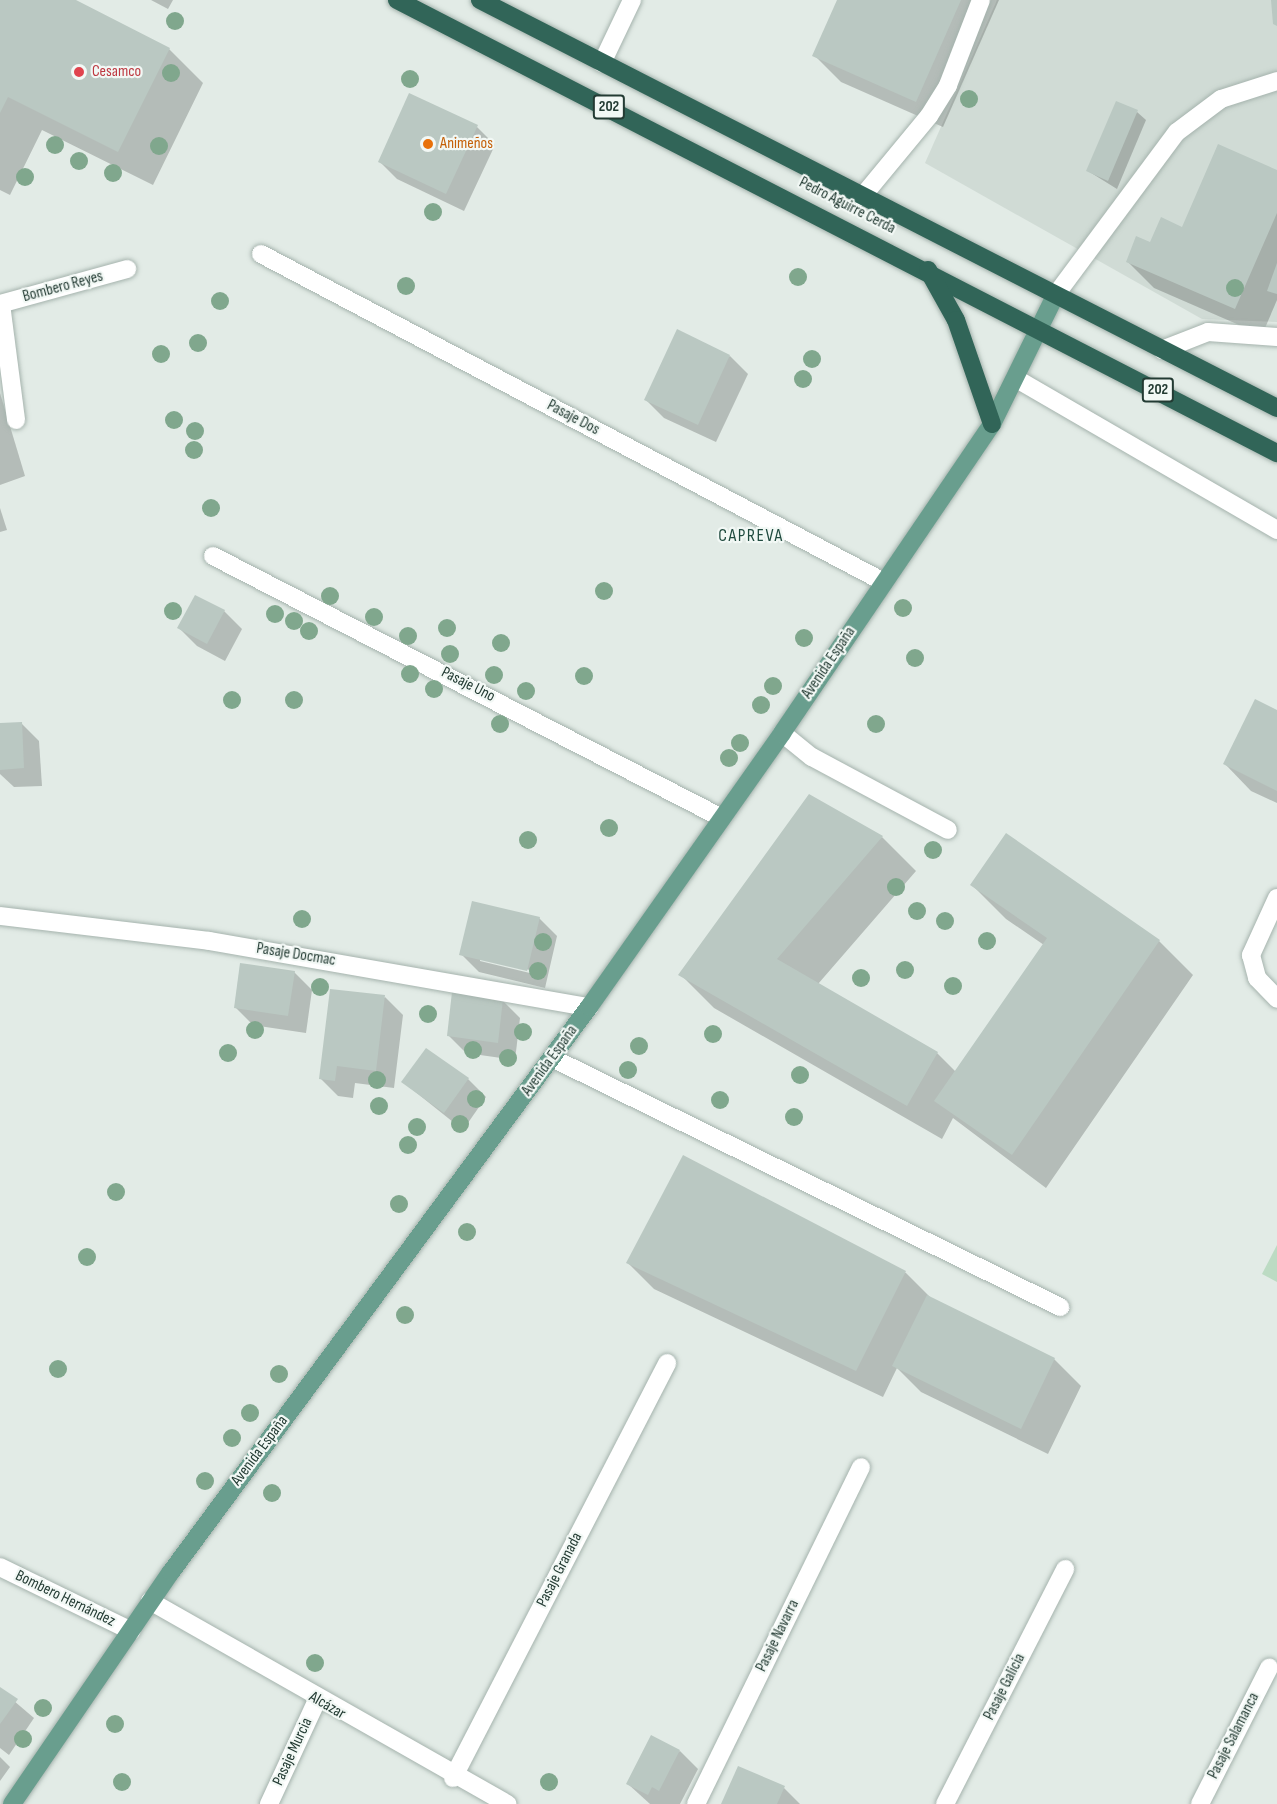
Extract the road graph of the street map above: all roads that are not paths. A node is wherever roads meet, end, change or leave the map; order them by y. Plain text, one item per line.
1 (397, 0) edge
2 (480, 0) edge
3 (633, 0) edge
4 (981, 0) edge
5 (602, 63) junction
6 (1277, 81) edge
7 (862, 197) junction
8 (261, 254) dead end
9 (127, 269) dead end
10 (927, 269) junction
11 (1055, 297) junction
12 (1, 304) edge
13 (1040, 328) junction
14 (1277, 337) edge
15 (1162, 350) junction
16 (1016, 378) junction
17 (1277, 408) edge
18 (16, 420) dead end
19 (992, 424) junction
20 (1277, 453) edge
21 (1277, 530) edge
22 (213, 555) dead end
23 (884, 582) junction
24 (782, 734) junction
25 (722, 818) junction
26 (948, 830) dead end
27 (1277, 898) edge
28 (0, 916) edge
29 (1277, 999) edge
30 (589, 1007) junction
31 (552, 1058) junction
32 (1060, 1307) dead end
33 (668, 1363) dead end
34 (861, 1467) dead end
35 (0, 1567) edge
36 (1065, 1569) dead end
37 (150, 1601) junction
38 (130, 1631) junction
39 (1269, 1668) dead end
40 (317, 1700) junction
41 (453, 1778) junction
42 (12, 1804) edge
43 (270, 1804) edge
44 (507, 1804) edge
45 (696, 1804) edge
46 (945, 1804) edge
47 (1200, 1804) edge

1 - 10 highway, Pedro Aguirre Cerda / 202
2 - 5 highway, Pedro Aguirre Cerda / 202
3 - 5 street
4 - 7 street
5 - 7 highway, Pedro Aguirre Cerda / 202
6 - 11 street
7 - 11 highway, Pedro Aguirre Cerda / 202
8 - 23 street, Pasaje Dos
9 - 12 street, Bombero Reyes
10 - 13 highway, Pedro Aguirre Cerda / 202
10 - 19 highway
11 - 13 main road, Avenida España
11 - 15 highway, Pedro Aguirre Cerda / 202
12 - 18 street
13 - 16 main road, Avenida España
13 - 20 highway, Pedro Aguirre Cerda / 202
14 - 15 street
15 - 17 highway, Pedro Aguirre Cerda / 202
16 - 19 main road, Avenida España
16 - 21 street
19 - 23 main road, Avenida España
22 - 25 street, Pasaje Uno
23 - 24 main road, Avenida España
24 - 25 main road, Avenida España
24 - 26 street
25 - 30 main road, Avenida España
27 - 29 street
28 - 30 street, Pasaje Docmac
30 - 31 main road, Avenida España
31 - 32 street
31 - 37 main road, Avenida España
33 - 41 street, Pasaje Granada
34 - 45 street, Pasaje Navarra
35 - 38 street, Bombero Hernández
36 - 46 street, Pasaje Galicia
37 - 38 main road, Avenida España
37 - 40 street, Alcázar
38 - 42 main road, Avenida España
39 - 47 street, Pasaje Salamanca
40 - 41 street, Alcázar
40 - 43 street, Pasaje Murcia
41 - 44 street, Alcázar

